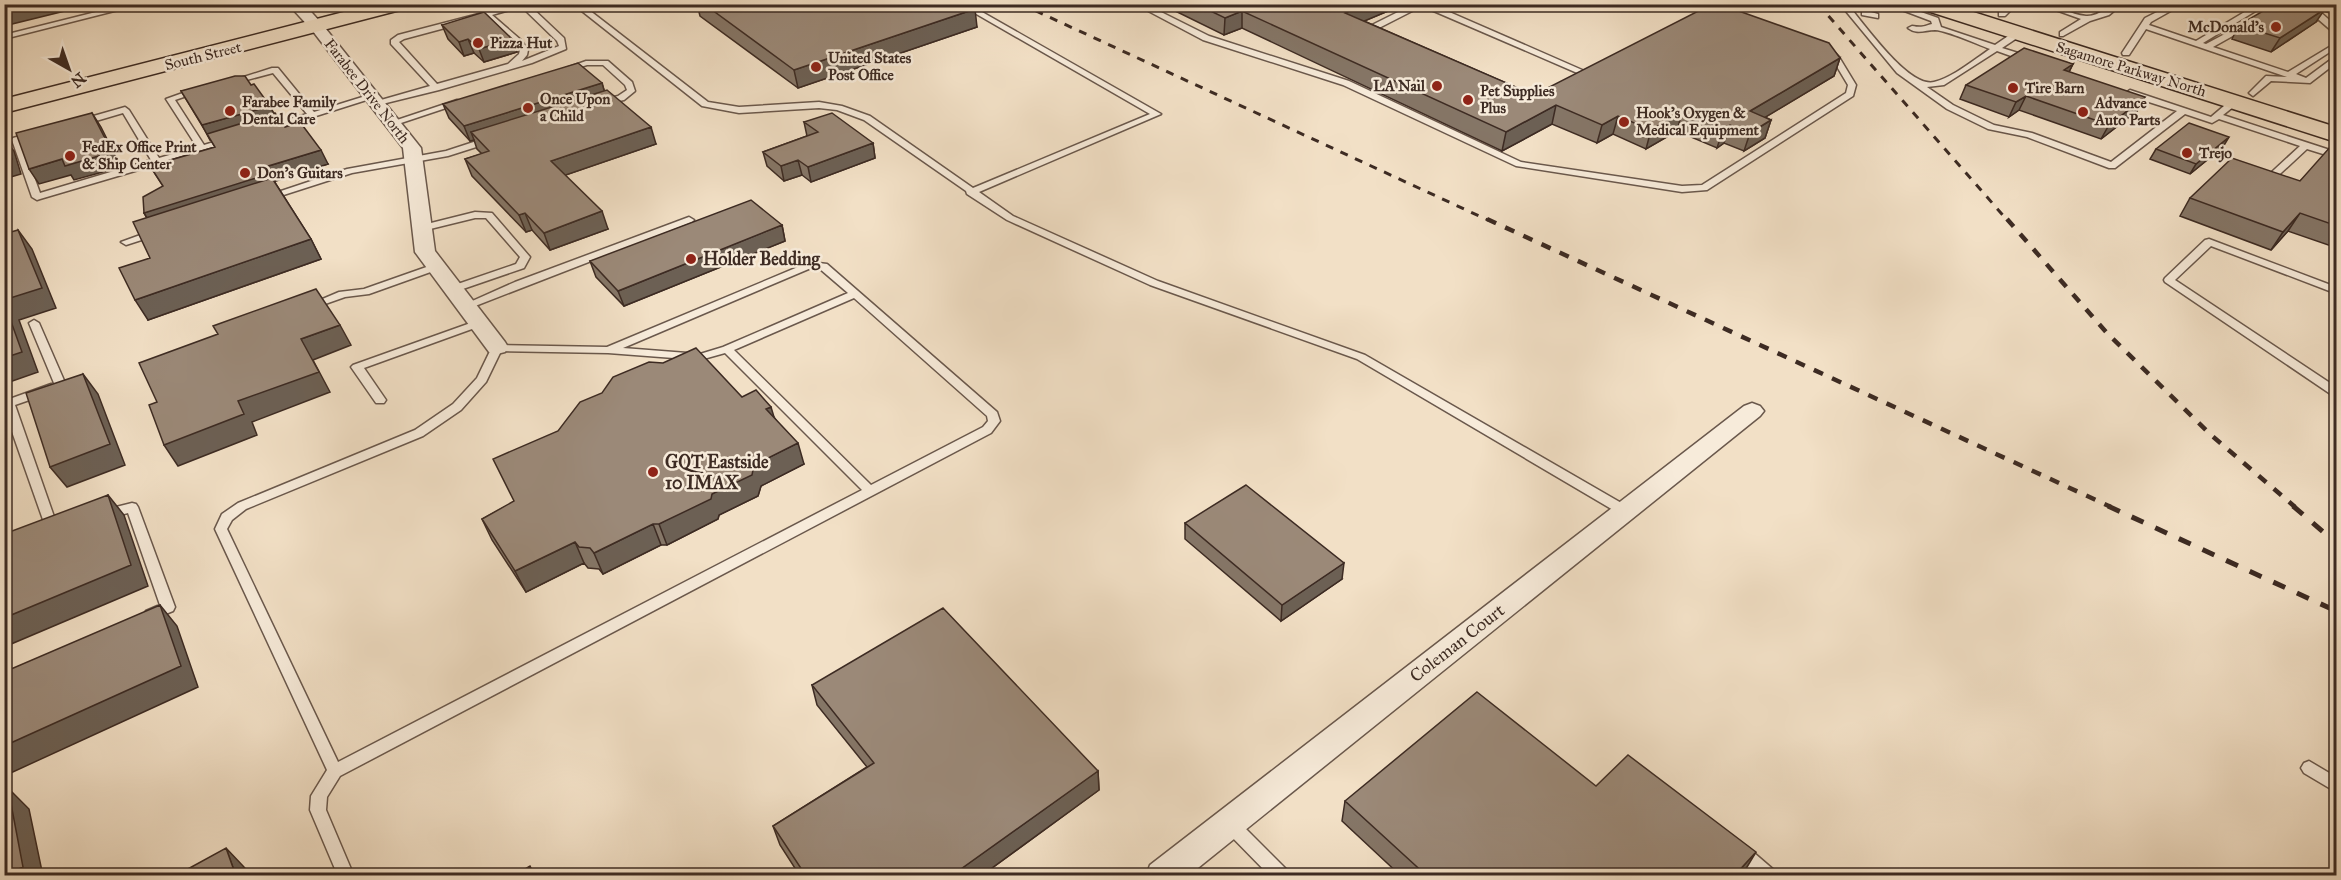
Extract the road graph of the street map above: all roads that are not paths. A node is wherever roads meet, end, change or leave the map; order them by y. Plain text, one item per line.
1 (139, 4) edge
2 (334, 4) edge
3 (401, 4) edge
4 (600, 4) edge
5 (962, 4) edge
6 (1138, 4) edge
7 (1843, 4) edge
8 (1970, 4) edge
9 (2042, 4) edge
10 (2119, 4) edge
11 (2180, 4) edge
12 (1422, 5) edge
13 (1872, 5) edge
14 (2314, 6) edge
15 (579, 7) edge
16 (2298, 7) edge
17 (1887, 8) edge
18 (2266, 8) edge
19 (123, 9) edge
20 (2008, 9) edge
21 (2337, 12) edge
22 (487, 14) junction
23 (1923, 14) edge
24 (304, 15) edge
25 (1875, 16) dead end
26 (2337, 18) edge
27 (2087, 19) junction
28 (2144, 26) junction
29 (1912, 28) dead end
30 (1937, 28) junction
31 (2337, 30) edge
32 (2017, 34) junction
33 (2063, 34) junction
34 (4, 37) edge
35 (1391, 43) edge
36 (2196, 44) junction
37 (1819, 45) edge
38 (2337, 45) edge
39 (2207, 47) junction
40 (1995, 48) junction
41 (2126, 53) junction
42 (2337, 60) edge
43 (2039, 63) edge
44 (508, 67) junction
45 (1595, 68) edge
46 (1585, 73) junction
47 (552, 74) edge
48 (2289, 75) junction
49 (1576, 78) edge
50 (1911, 80) junction
51 (2307, 81) junction
52 (222, 84) edge
53 (212, 87) edge
54 (4, 88) edge
55 (436, 88) junction
56 (2116, 88) edge
57 (472, 99) edge
58 (374, 101) junction
59 (2235, 104) junction
60 (4, 106) edge
61 (588, 108) edge
62 (2183, 111) junction
63 (312, 115) junction
64 (2337, 120) edge
65 (392, 123) junction
66 (71, 125) edge
67 (49, 131) edge
68 (257, 132) edge
69 (502, 135) edge
70 (2337, 135) edge
71 (235, 138) edge
72 (2306, 145) junction
73 (202, 148) junction
74 (2337, 155) edge
75 (413, 160) junction
76 (157, 162) junction
77 (2264, 185) edge
78 (970, 192) junction
79 (260, 200) edge
80 (689, 220) dead end
81 (422, 228) junction
82 (159, 231) edge
83 (126, 242) dead end
84 (435, 267) junction
85 (453, 289) junction
86 (2337, 290) edge
87 (855, 294) junction
88 (466, 306) junction
89 (298, 310) edge
90 (34, 323) dead end
91 (479, 323) junction
92 (497, 346) junction
93 (728, 348) junction
94 (608, 350) junction
95 (2337, 392) edge
96 (380, 400) dead end
97 (7, 404) edge
98 (1752, 411) dead end
99 (870, 491) junction
100 (1625, 511) junction
101 (93, 518) edge
102 (53, 533) edge
103 (136, 622) edge
104 (2309, 768) dead end
105 (335, 771) junction
106 (2337, 785) edge
107 (1229, 823) junction
108 (1723, 837) edge
109 (1163, 875) edge
110 (346, 876) edge
111 (1282, 876) edge
112 (1769, 876) edge

1 - 19 lane
2 - 24 main road, South Street
3 - 24 main road, South Street
4 - 15 lane
5 - 78 lane
6 - 37 lane
7 - 50 lane
8 - 20 main road, Sagamore Parkway North
9 - 27 lane
10 - 27 lane
11 - 28 lane
12 - 35 lane
12 - 46 lane
13 - 17 lane
13 - 25 lane
14 - 16 lane
14 - 21 lane
14 - 26 lane
14 - 31 lane
15 - 78 lane
17 - 30 lane
18 - 36 lane
18 - 39 lane
19 - 34 lane
20 - 33 main road, Sagamore Parkway North
22 - 44 lane
22 - 44 lane
22 - 55 lane
23 - 30 lane
23 - 32 main road, Sagamore Parkway North
24 - 54 main road, South Street
24 - 58 street, Farabee Drive North
24 - 60 main road, South Street
27 - 33 lane
28 - 36 lane
28 - 41 lane
29 - 30 lane
30 - 40 lane
32 - 40 lane
32 - 59 main road, Sagamore Parkway North
33 - 41 main road, Sagamore Parkway North
36 - 39 lane
38 - 48 lane
39 - 48 lane
40 - 43 lane
40 - 50 lane
41 - 59 main road, Sagamore Parkway North
42 - 51 lane
44 - 55 lane
45 - 46 lane
46 - 49 lane
47 - 61 lane
48 - 51 lane
50 - 62 lane
51 - 59 lane
52 - 63 lane
53 - 73 lane
55 - 58 lane
56 - 62 lane
57 - 65 lane
58 - 63 lane
58 - 65 street, Farabee Drive North
59 - 62 lane
59 - 64 main road, Sagamore Parkway North
59 - 70 main road, Sagamore Parkway North
59 - 72 lane
63 - 68 lane
65 - 75 street, Farabee Drive North
66 - 76 lane
67 - 76 lane
69 - 75 lane
71 - 73 lane
72 - 74 lane
72 - 77 lane
73 - 76 lane
75 - 79 lane
75 - 81 street, Farabee Drive North
78 - 100 lane
80 - 88 lane
81 - 84 street, Farabee Drive North
81 - 85 lane
82 - 83 lane
84 - 85 street, Farabee Drive North
84 - 89 lane
85 - 88 street, Farabee Drive North
86 - 95 lane
87 - 93 lane
87 - 94 lane
87 - 99 lane
88 - 91 street, Farabee Drive North
90 - 97 lane
91 - 92 street, Farabee Drive North
91 - 96 lane
92 - 94 lane
92 - 105 lane
93 - 94 lane
93 - 99 lane
97 - 102 lane
98 - 100 street, Coleman Court
99 - 105 lane
100 - 107 street, Coleman Court
101 - 103 lane
104 - 106 lane
105 - 110 lane
107 - 109 street, Coleman Court
107 - 111 lane
108 - 112 lane

